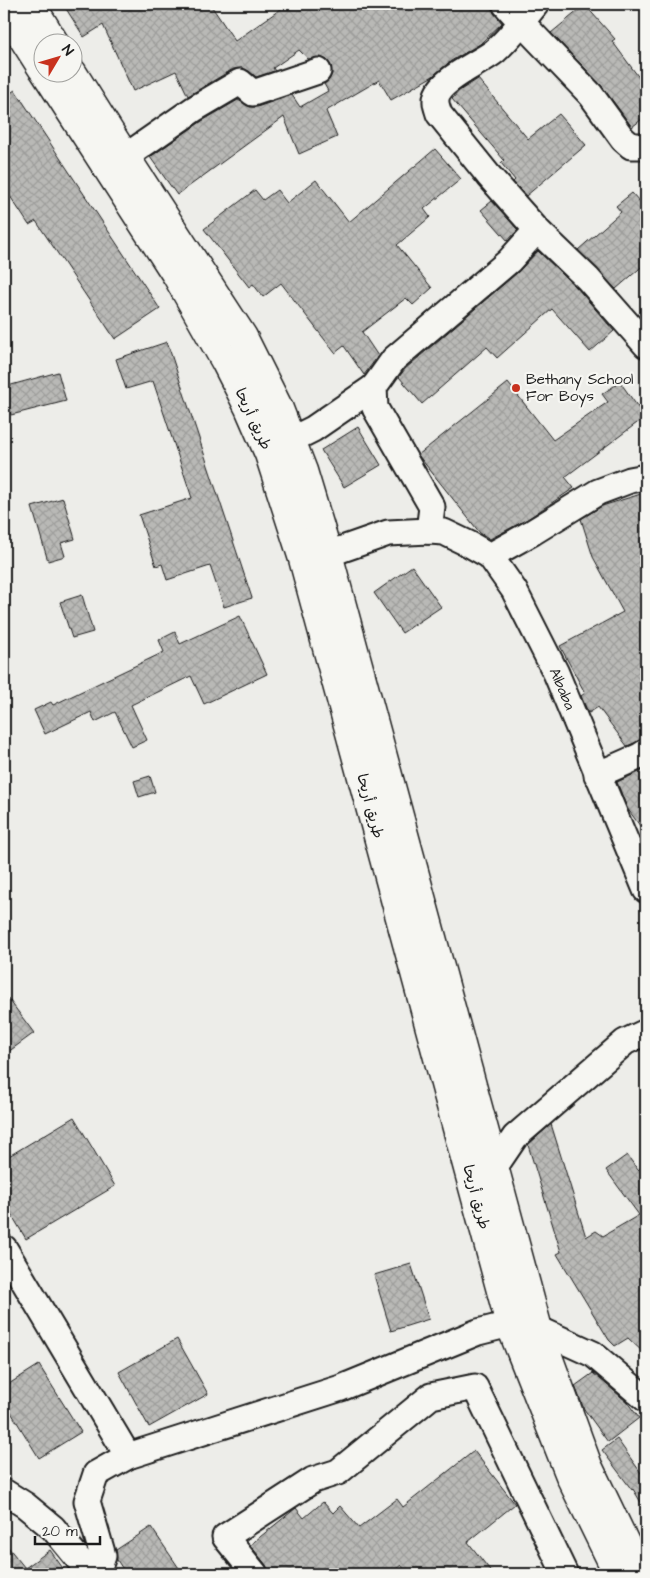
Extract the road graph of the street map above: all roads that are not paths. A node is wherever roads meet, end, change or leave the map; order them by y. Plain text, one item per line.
1 (31, 4) edge
2 (4, 8) edge
3 (520, 10) edge
4 (38, 32) edge
5 (4, 35) edge
6 (32, 45) edge
7 (32, 54) edge
8 (318, 71) dead end
9 (57, 82) edge
10 (78, 82) edge
11 (646, 146) edge
12 (125, 157) junction
13 (537, 230) junction
14 (646, 345) edge
15 (374, 387) junction
16 (291, 440) junction
17 (646, 477) edge
18 (429, 531) junction
19 (316, 556) junction
20 (490, 556) junction
21 (646, 752) edge
22 (597, 775) junction
23 (646, 890) edge
24 (646, 1032) edge
25 (494, 1168) junction
26 (4, 1248) edge
27 (510, 1324) junction
28 (538, 1329) junction
29 (646, 1399) edge
30 (128, 1456) junction
31 (4, 1492) edge
32 (99, 1572) edge
33 (255, 1574) edge
34 (566, 1574) edge
35 (618, 1574) edge
36 (640, 1574) edge

1 - 4 main road, طريق أريحا
2 - 6 main road, طريق أريحا
3 - 11 street
3 - 13 street
5 - 7 street
8 - 12 street
9 - 19 main road, طريق أريحا
10 - 12 main road, طريق أريحا
12 - 16 main road, طريق أريحا
13 - 14 street
13 - 15 street
15 - 16 street
15 - 18 street
16 - 19 main road, طريق أريحا
17 - 20 street
18 - 19 street, Albaba
18 - 20 street, Albaba
19 - 25 main road, طريق أريحا
19 - 27 main road, طريق أريحا
20 - 22 street, Albaba
21 - 22 street
22 - 23 street, Albaba
24 - 25 street
25 - 28 main road, طريق أريحا
26 - 30 street
27 - 28 street
27 - 30 street
27 - 35 main road, طريق أريحا
28 - 29 street
28 - 36 main road, طريق أريحا
30 - 32 street
31 - 32 street
33 - 34 street

